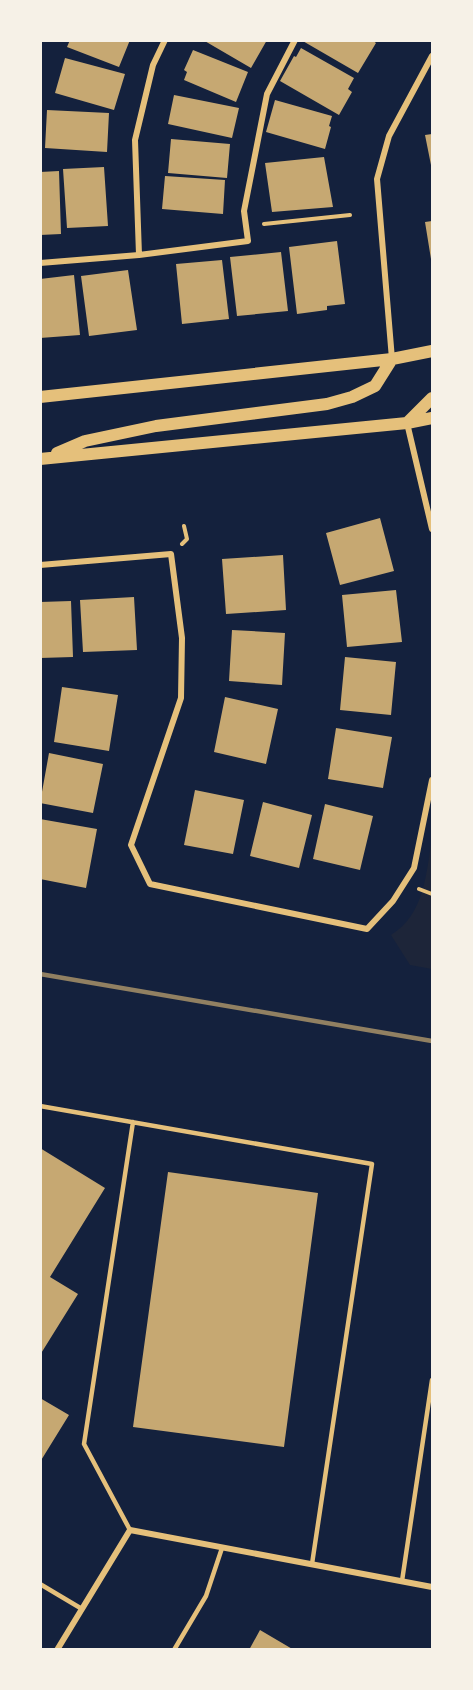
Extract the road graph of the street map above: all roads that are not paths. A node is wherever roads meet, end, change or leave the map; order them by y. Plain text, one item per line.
1 (165, 40) edge
2 (295, 40) edge
3 (432, 56) edge
4 (139, 255) junction
5 (40, 263) edge
6 (432, 351) edge
7 (392, 359) junction
8 (40, 397) edge
9 (432, 398) edge
10 (432, 418) edge
11 (407, 423) junction
12 (43, 458) edge
13 (432, 529) edge
14 (40, 565) edge
15 (432, 780) edge
16 (40, 1106) edge
17 (133, 1122) junction
18 (432, 1380) edge
19 (130, 1530) junction
20 (222, 1548) junction
21 (312, 1564) junction
22 (402, 1581) junction
23 (40, 1584) edge
24 (432, 1587) edge
25 (82, 1609) junction
26 (57, 1650) edge
27 (174, 1650) edge

1 - 4 street
2 - 4 street
3 - 7 street
4 - 5 street
6 - 7 main road
7 - 8 main road
7 - 12 main road
9 - 11 main road
10 - 11 main road
11 - 12 main road
11 - 13 street
14 - 15 street
16 - 17 lane
17 - 19 lane
17 - 21 lane
18 - 22 lane
19 - 20 street
19 - 25 street
20 - 21 street
20 - 27 lane
21 - 22 street
22 - 24 street
23 - 25 lane
25 - 26 street

